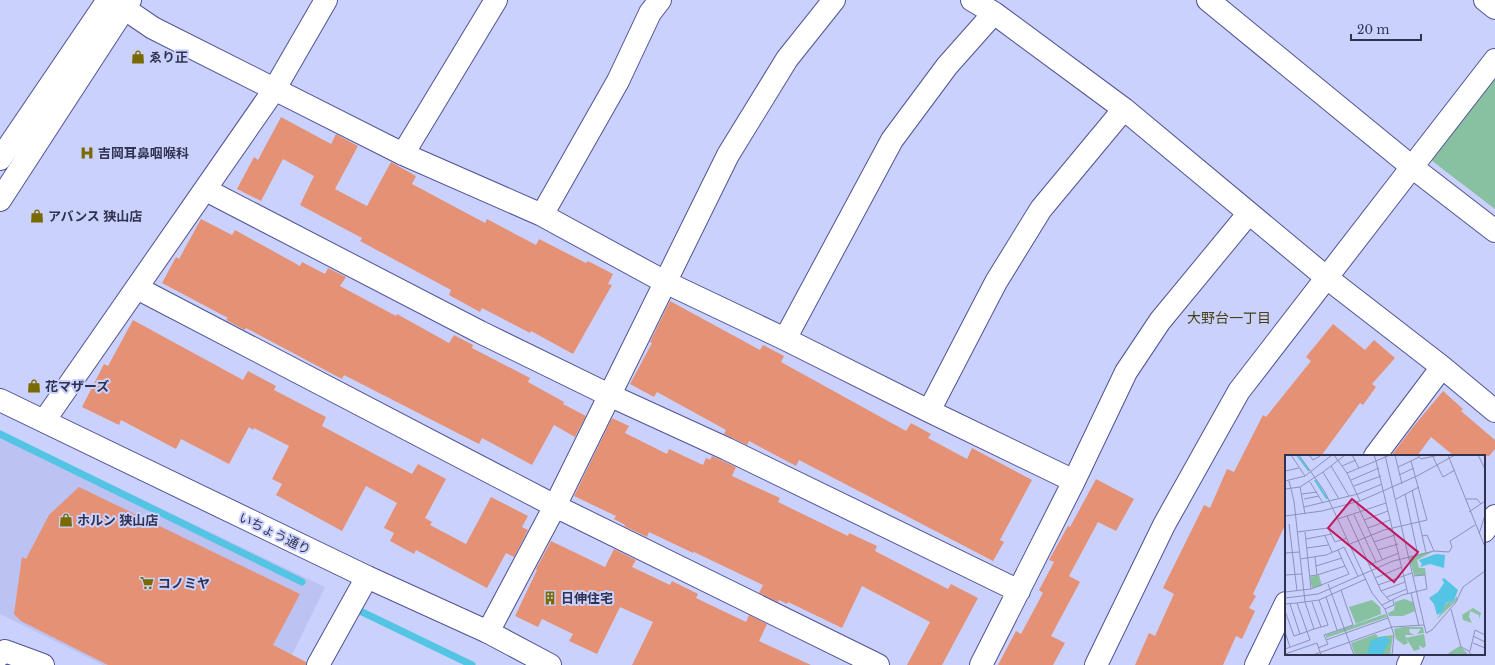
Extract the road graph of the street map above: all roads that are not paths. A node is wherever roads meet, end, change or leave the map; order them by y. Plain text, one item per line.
1 (326, 0) edge
2 (496, 0) edge
3 (660, 0) edge
4 (834, 0) edge
5 (972, 0) edge
6 (1208, 0) edge
7 (1485, 0) edge
8 (121, 3) edge
9 (1495, 8) edge
10 (994, 13) junction
11 (1495, 60) edge
12 (274, 90) junction
13 (1124, 110) junction
14 (403, 154) junction
15 (0, 159) edge
16 (1412, 167) junction
17 (206, 190) junction
18 (0, 200) edge
19 (1249, 213) junction
20 (542, 215) junction
21 (1495, 231) edge
22 (1327, 278) junction
23 (665, 282) junction
24 (137, 288) junction
25 (785, 339) junction
26 (1442, 368) junction
27 (609, 394) junction
28 (0, 400) edge
29 (929, 411) junction
30 (1495, 411) edge
31 (44, 421) junction
32 (1376, 455) edge
33 (1074, 481) junction
34 (555, 506) junction
35 (1495, 516) edge
36 (1485, 530) edge
37 (367, 577) junction
38 (1019, 591) junction
39 (1285, 605) edge
40 (488, 632) junction
41 (0, 655) edge
42 (1413, 655) edge
43 (43, 665) edge
44 (318, 665) edge
45 (550, 665) edge
46 (878, 665) edge
47 (981, 665) edge
48 (1096, 665) edge
49 (1256, 665) edge
50 (1408, 665) edge

1 - 12 street
2 - 14 street
3 - 20 street
4 - 23 street
5 - 10 street
6 - 16 street
7 - 9 street
8 - 12 street
8 - 15 street
8 - 18 street
10 - 13 street
10 - 25 street
11 - 16 street
12 - 14 street
12 - 17 street
13 - 19 street
13 - 29 street
14 - 20 street
16 - 21 street
16 - 22 street
17 - 24 street
17 - 27 street
19 - 22 street
19 - 33 street
20 - 23 street
22 - 26 street
22 - 48 street
23 - 25 street
23 - 27 street
24 - 31 street
24 - 34 street
25 - 29 street
26 - 30 street
26 - 32 street
27 - 34 street
27 - 38 street
28 - 31 street, いちょう通り
29 - 33 street
31 - 37 street, いちょう通り
33 - 38 street
34 - 40 street
34 - 46 street
35 - 36 street
37 - 40 street, いちょう通り
37 - 44 street
38 - 47 street
39 - 49 street
40 - 45 street, いちょう通り
41 - 43 street
42 - 50 street

